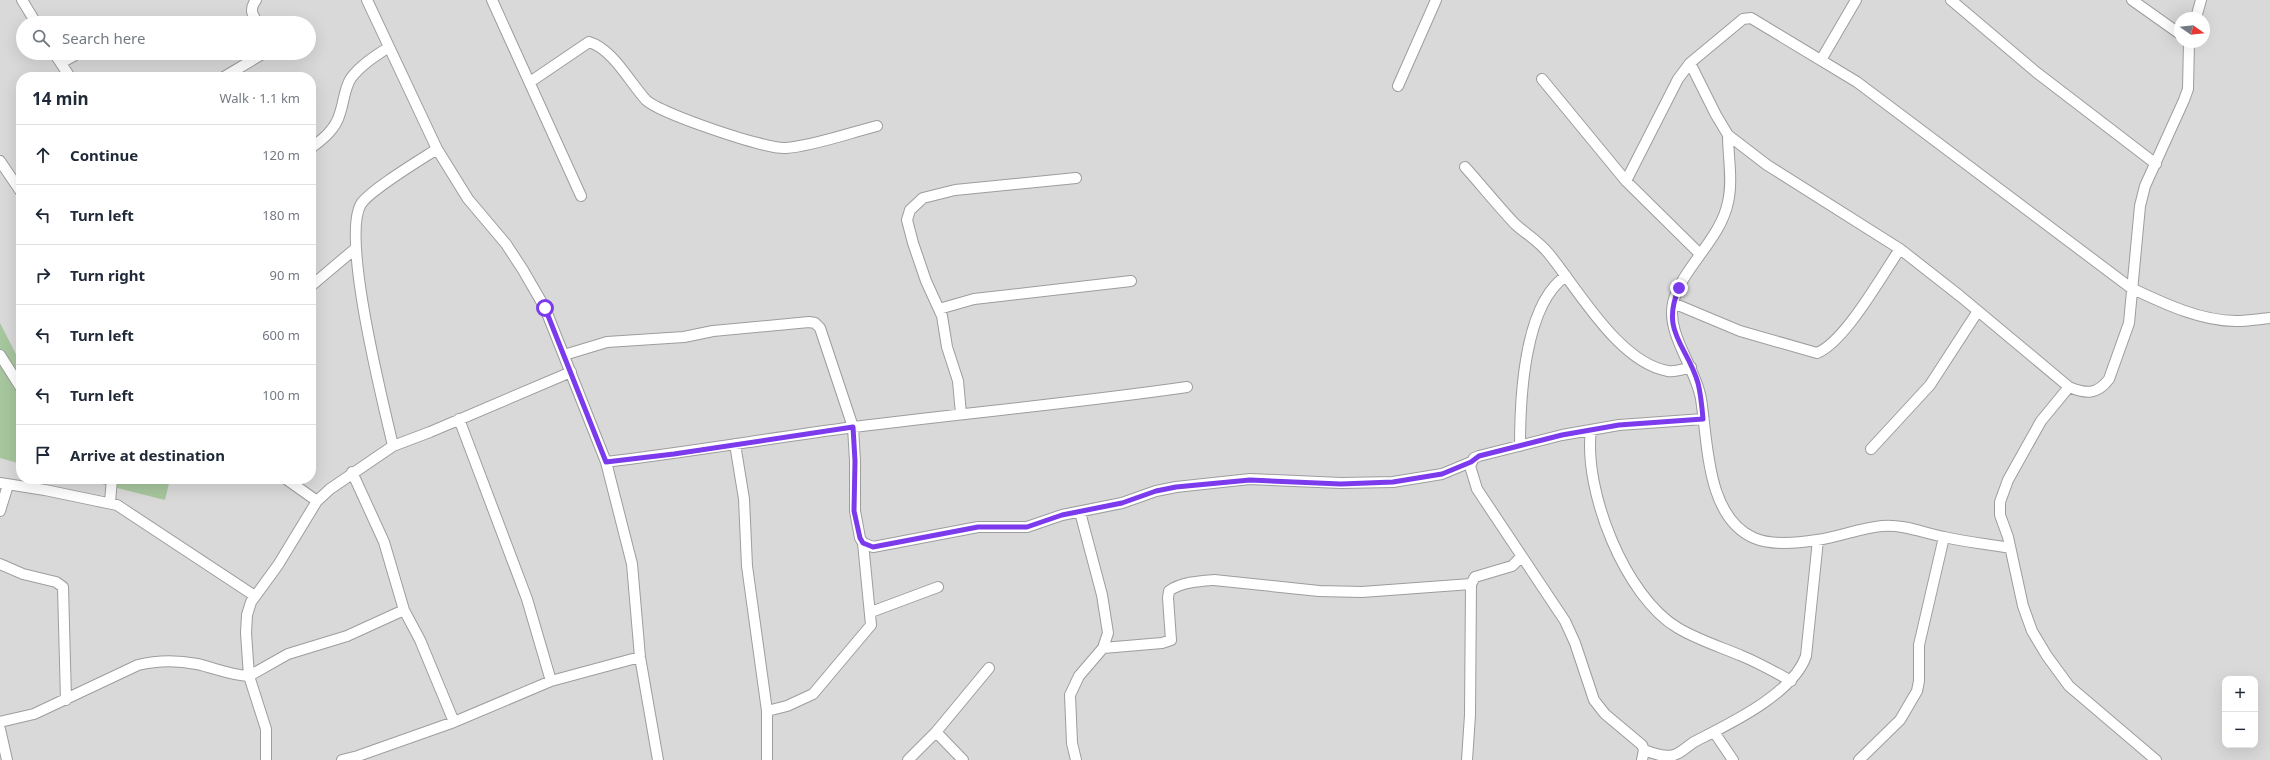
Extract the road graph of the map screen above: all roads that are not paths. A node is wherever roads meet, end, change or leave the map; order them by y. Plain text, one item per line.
1 (22, 0) edge
2 (256, 0) edge
3 (367, 0) edge
4 (492, 0) edge
5 (1436, 0) edge
6 (1856, 0) edge
7 (1951, 0) edge
8 (2132, 0) edge
9 (2201, 0) edge
10 (2198, 12) edge
11 (32, 16) edge
12 (253, 16) edge
13 (2174, 30) edge
14 (389, 47) junction
15 (2189, 48) edge
16 (58, 60) edge
17 (68, 60) edge
18 (252, 60) edge
19 (1821, 60) junction
20 (1690, 63) junction
21 (61, 64) junction
22 (67, 72) edge
23 (232, 72) edge
24 (1542, 80) dead end
25 (530, 82) junction
26 (1398, 86) dead end
27 (877, 126) dead end
28 (1728, 135) junction
29 (316, 143) edge
30 (437, 149) junction
31 (0, 161) edge
32 (2156, 164) junction
33 (1465, 167) dead end
34 (1076, 178) dead end
35 (1626, 180) junction
36 (16, 185) edge
37 (581, 196) dead end
38 (356, 248) junction
39 (1900, 249) junction
40 (1700, 254) junction
41 (1566, 276) junction
42 (1131, 281) dead end
43 (316, 282) edge
44 (2131, 288) junction
45 (1673, 303) junction
46 (939, 309) junction
47 (1978, 311) junction
48 (2270, 318) edge
49 (564, 355) junction
50 (1, 360) edge
51 (1692, 367) junction
52 (571, 372) junction
53 (16, 381) edge
54 (1186, 387) dead end
55 (2069, 387) junction
56 (961, 414) junction
57 (459, 419) junction
58 (1703, 419) junction
59 (853, 427) junction
60 (1591, 430) junction
61 (735, 444) junction
62 (393, 446) junction
63 (1520, 446) junction
64 (1871, 449) dead end
65 (606, 462) junction
66 (1471, 462) junction
67 (352, 472) junction
68 (4, 484) edge
69 (112, 484) edge
70 (293, 484) edge
71 (317, 501) junction
72 (110, 502) junction
73 (0, 512) edge
74 (1080, 512) junction
75 (1944, 537) junction
76 (1818, 540) junction
77 (863, 543) junction
78 (2010, 548) junction
79 (1521, 557) junction
80 (0, 564) edge
81 (1471, 584) junction
82 (938, 587) dead end
83 (256, 596) junction
84 (404, 610) junction
85 (871, 612) junction
86 (1103, 648) junction
87 (640, 657) junction
88 (989, 668) dead end
89 (249, 676) junction
90 (551, 681) junction
91 (1791, 681) junction
92 (66, 700) junction
93 (767, 711) junction
94 (0, 722) edge
95 (454, 722) junction
96 (0, 729) edge
97 (936, 732) junction
98 (1714, 732) junction
99 (1643, 755) edge
100 (7, 760) edge
101 (266, 760) edge
102 (342, 760) edge
103 (658, 760) edge
104 (767, 760) edge
105 (908, 760) edge
106 (964, 760) edge
107 (1076, 760) edge
108 (1467, 760) edge
109 (1733, 760) edge
110 (1859, 760) edge
111 (2156, 760) edge

1 - 11 street
2 - 12 street
3 - 14 street
4 - 25 street
5 - 26 street
6 - 19 street
7 - 32 street
8 - 13 street
9 - 10 street
14 - 29 street
14 - 30 street
15 - 32 street
16 - 21 street
17 - 21 street
18 - 23 street
19 - 20 street
19 - 44 street
20 - 28 street
20 - 35 street
21 - 22 street
24 - 35 street
25 - 27 street
25 - 37 street
28 - 39 street
28 - 40 street
30 - 38 street
30 - 49 street
31 - 36 street
32 - 44 street
33 - 41 street
34 - 46 street
35 - 40 street
38 - 43 street
38 - 62 street
39 - 45 street
39 - 47 street
40 - 45 street
41 - 51 street
41 - 63 street
42 - 46 street
44 - 48 street
44 - 55 street
45 - 51 street
46 - 56 street
47 - 55 street
47 - 64 street
49 - 52 street
49 - 59 street
50 - 53 street
51 - 58 street
52 - 57 street
52 - 65 street
54 - 56 street
55 - 78 street
56 - 59 street
57 - 62 street
57 - 90 street
58 - 60 street
58 - 76 street
59 - 61 street
59 - 77 street
60 - 63 street
60 - 91 street
61 - 65 street
61 - 93 street
62 - 67 street
63 - 66 street
65 - 87 street
66 - 74 street
66 - 79 street
67 - 71 street
67 - 84 street
68 - 72 street
68 - 73 street
69 - 72 street
70 - 71 street
71 - 83 street
72 - 83 street
74 - 77 street
74 - 86 street
75 - 76 street
75 - 78 street
75 - 110 street
76 - 91 street
77 - 85 street
78 - 111 street
79 - 81 street
79 - 99 street
80 - 92 street
81 - 86 street
81 - 108 street
82 - 85 street
83 - 89 street
84 - 89 street
84 - 95 street
85 - 93 street
86 - 107 street
87 - 90 street
87 - 103 street
88 - 97 street
89 - 92 street
89 - 101 street
90 - 95 street
91 - 98 street
92 - 94 street
93 - 104 street
95 - 102 street
96 - 100 street
97 - 105 street
97 - 106 street
98 - 99 street
98 - 109 street

